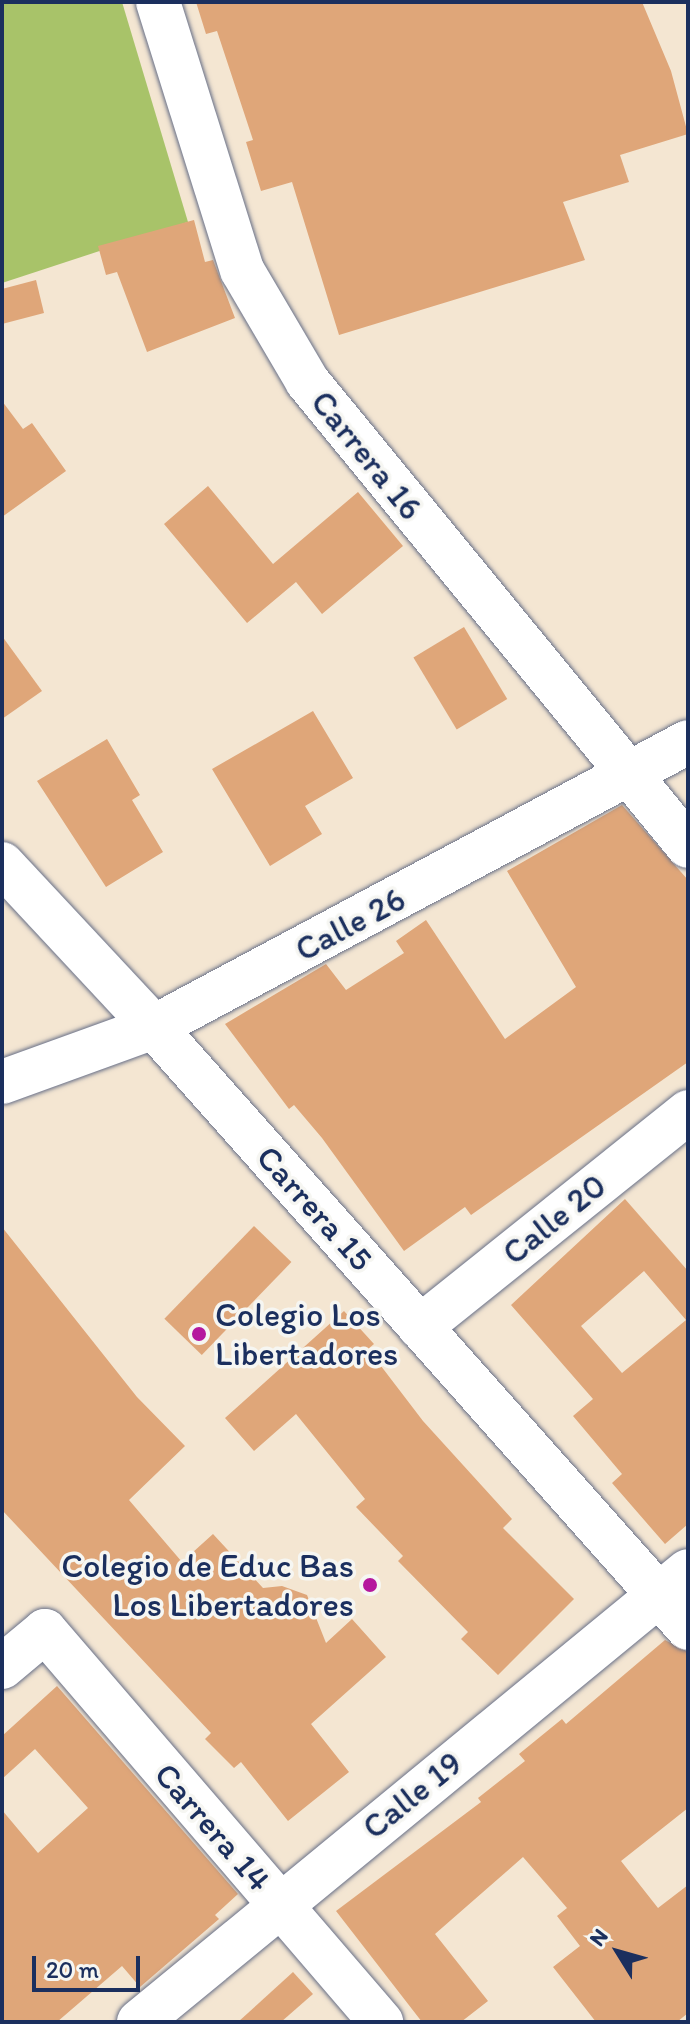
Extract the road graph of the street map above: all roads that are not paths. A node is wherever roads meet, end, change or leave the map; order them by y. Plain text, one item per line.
1 (158, 2) edge
2 (688, 742) edge
3 (628, 777) junction
4 (688, 846) edge
5 (2, 864) edge
6 (154, 1027) junction
7 (2, 1082) edge
8 (688, 1112) edge
9 (420, 1327) junction
10 (673, 1583) edge
11 (688, 1628) edge
12 (2, 1667) edge
13 (278, 1903) junction
14 (139, 2022) edge
15 (381, 2022) edge

1 - 3 street, Carrera 16
2 - 3 street, Calle 26
3 - 4 street, Carrera 16
3 - 6 street, Calle 26
5 - 6 street, Carrera 15
6 - 7 street, Calle 26
6 - 9 street, Carrera 15
8 - 9 street, Calle 20
9 - 10 street, Carrera 15
10 - 11 street, Carrera 15
10 - 13 street, Calle 19
12 - 13 street, Carrera 14
13 - 14 street, Calle 19
13 - 15 street, Carrera 14

